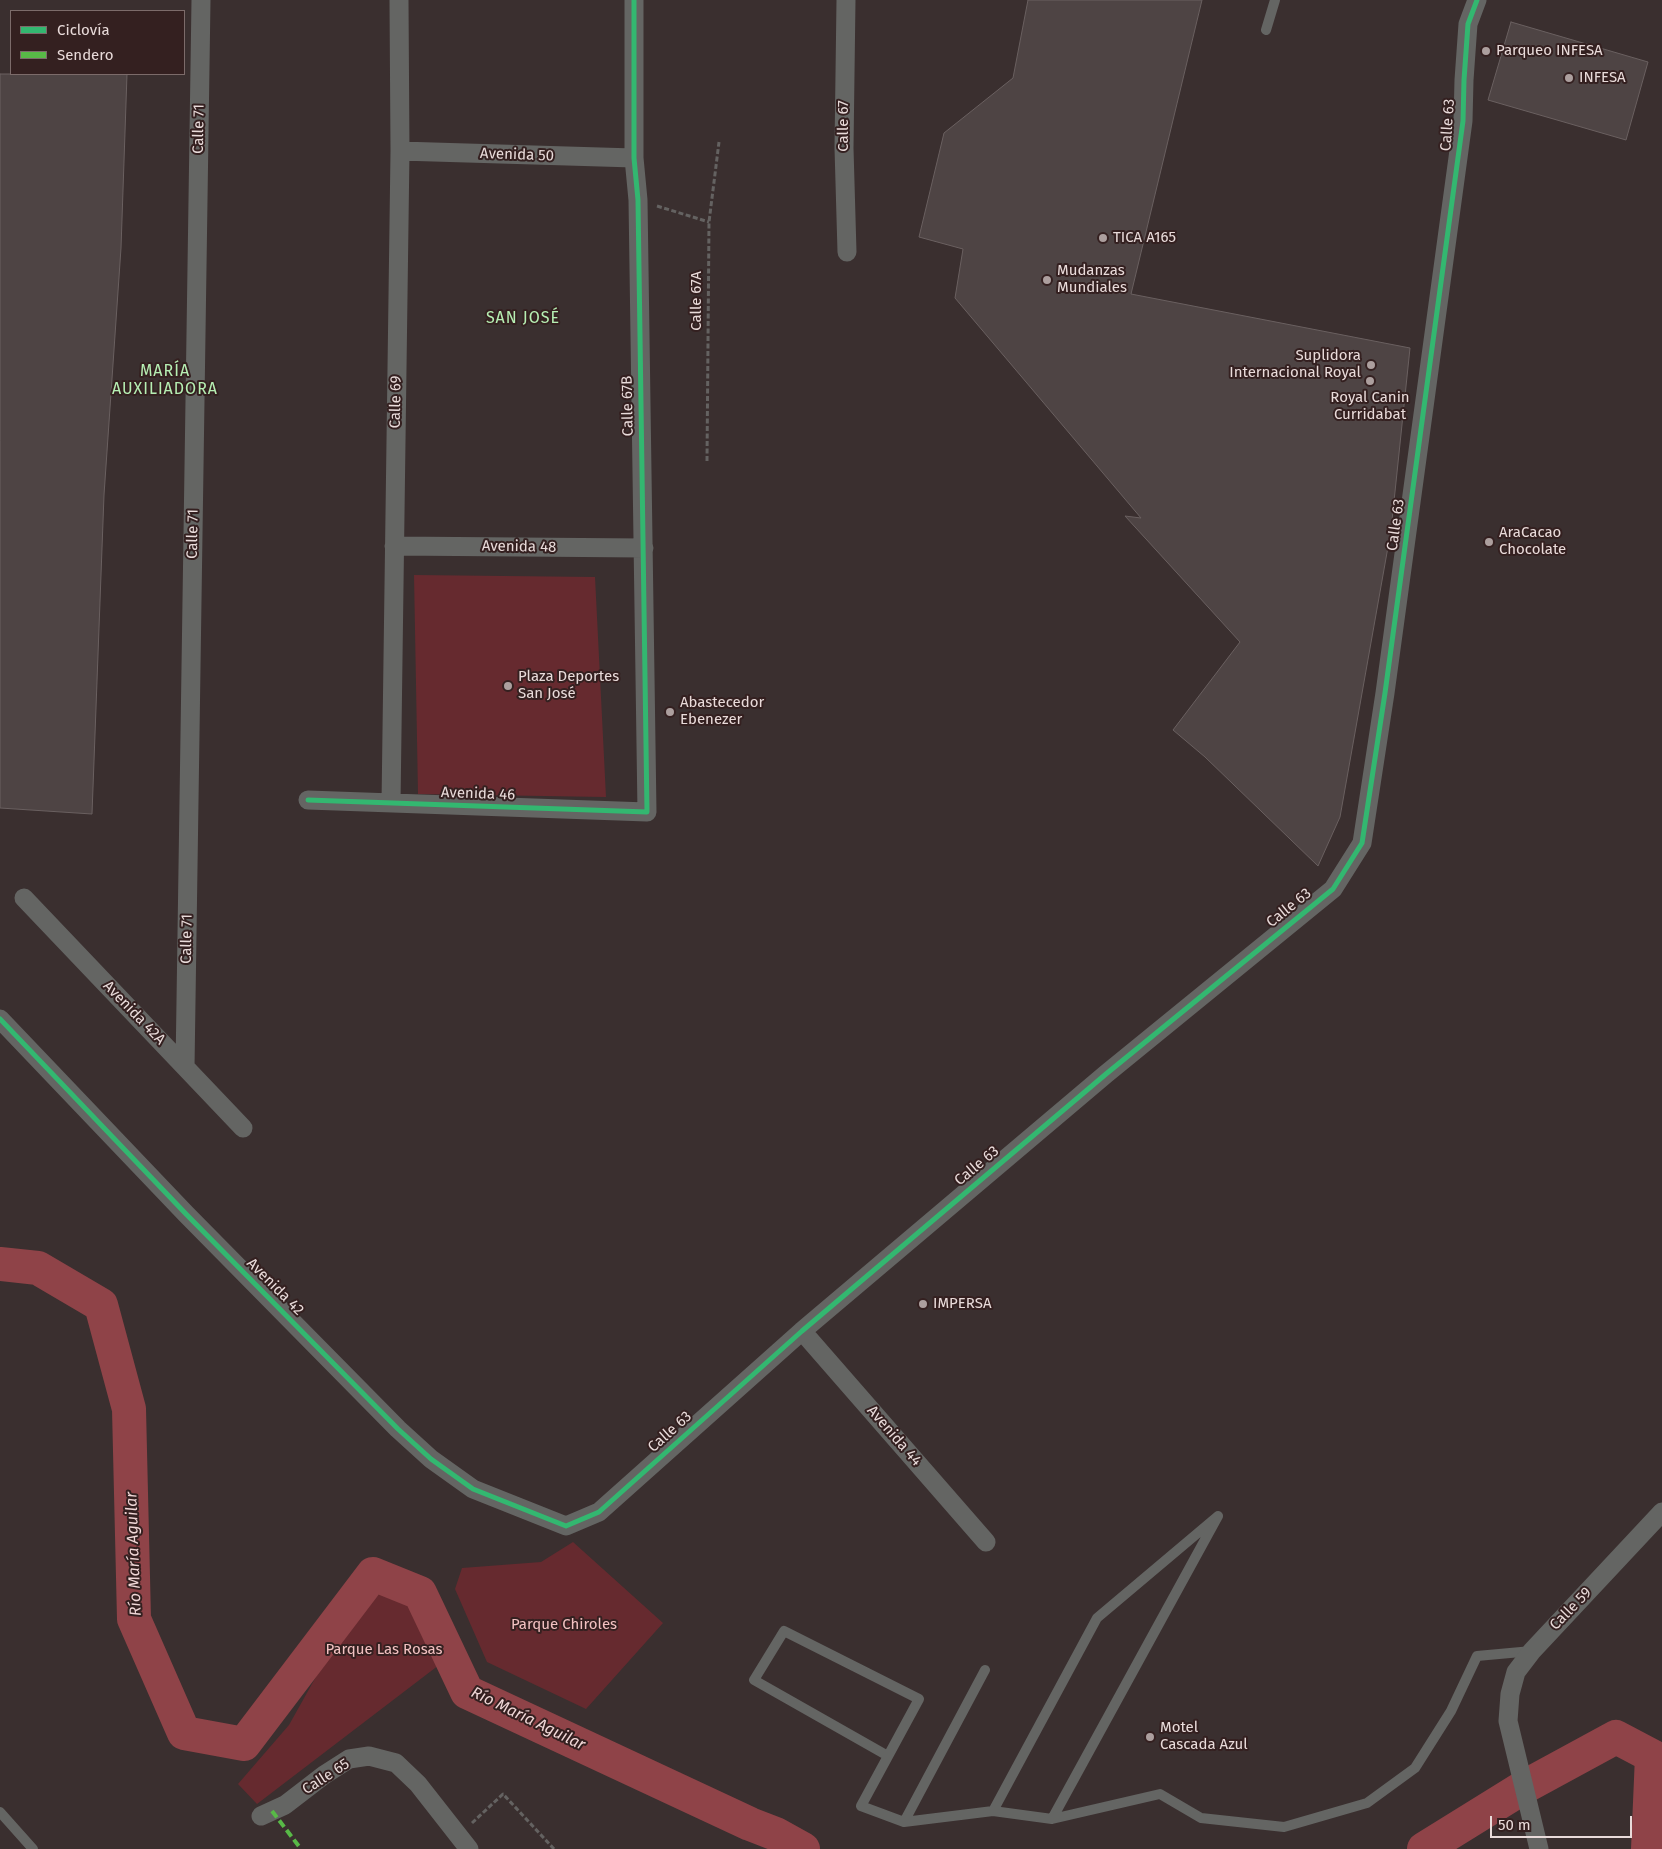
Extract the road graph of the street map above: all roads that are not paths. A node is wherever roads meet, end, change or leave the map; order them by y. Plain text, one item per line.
1 (201, 0) edge
2 (399, 0) edge
3 (634, 0) edge
4 (846, 0) edge
5 (1275, 0) edge
6 (1477, 0) edge
7 (1266, 30) dead end
8 (400, 151) junction
9 (634, 158) junction
10 (847, 252) dead end
11 (394, 546) junction
12 (644, 548) junction
13 (308, 800) dead end
14 (392, 803) junction
15 (647, 812) joint
16 (24, 898) dead end
17 (0, 1019) edge
18 (185, 1067) junction
19 (243, 1128) dead end
20 (802, 1331) junction
21 (1662, 1512) edge
22 (566, 1526) joint
23 (986, 1542) dead end
24 (1532, 1651) junction
25 (985, 1670) dead end
26 (888, 1756) junction
27 (993, 1811) junction
28 (0, 1812) edge
29 (261, 1816) dead end
30 (1052, 1819) junction
31 (904, 1822) junction
32 (463, 1842) edge
33 (33, 1849) edge
34 (1539, 1849) edge

1 - 18 street, Calle 71
2 - 8 street, Calle 69
3 - 9 street, Calle 67B
4 - 10 street, Calle 67
5 - 7 lane
6 - 20 street, Calle 63
8 - 9 street, Avenida 50
8 - 11 street, Calle 69
9 - 12 street, Calle 67B
11 - 12 street, Avenida 48
11 - 14 street, Calle 69
12 - 15 street, Calle 67B
13 - 14 street, Avenida 46
14 - 15 street, Avenida 46
16 - 18 street, Avenida 42A
17 - 22 street, Avenida 42
18 - 19 street, Avenida 42A
20 - 22 street, Calle 63
20 - 23 street, Avenida 44
21 - 24 street, Calle 59
24 - 30 lane
24 - 34 street, Calle 59
25 - 31 lane
26 - 26 lane
26 - 31 lane
27 - 30 lane
27 - 30 lane
27 - 31 lane
28 - 33 lane
29 - 32 street, Calle 65

